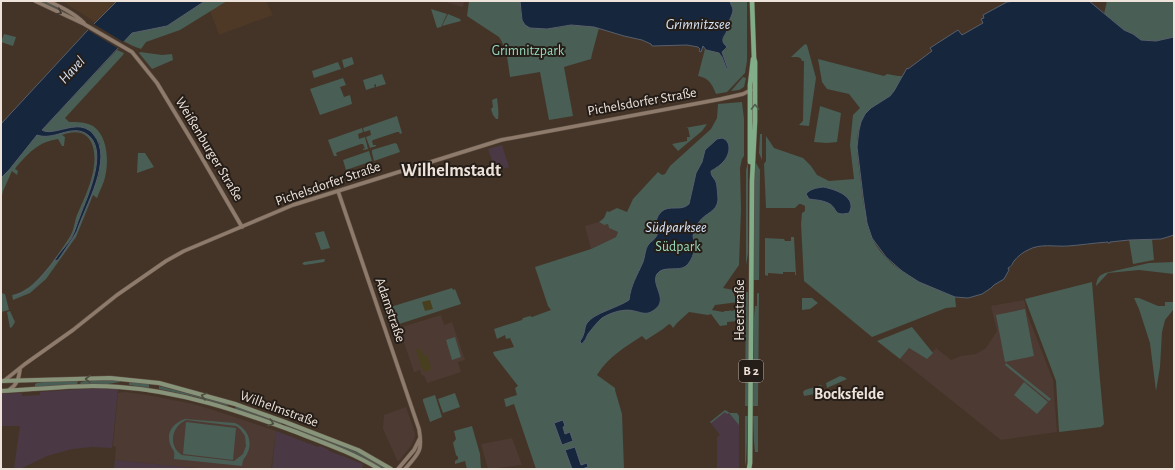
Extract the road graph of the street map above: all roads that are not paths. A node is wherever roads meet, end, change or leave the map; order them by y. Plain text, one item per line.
1 (35, 1) edge
2 (48, 1) edge
3 (752, 1) edge
4 (84, 24) junction
5 (754, 58) junction
6 (755, 87) junction
7 (750, 91) junction
8 (752, 181) junction
9 (338, 191) junction
10 (242, 227) junction
11 (20, 369) junction
12 (123, 379) junction
13 (3, 380) edge
14 (18, 380) junction
15 (155, 382) junction
16 (122, 387) junction
17 (154, 390) junction
18 (1, 391) edge
19 (8, 391) junction
20 (230, 403) junction
21 (228, 409) junction
22 (285, 422) junction
23 (282, 427) junction
24 (421, 437) junction
25 (379, 469) edge
26 (391, 469) edge
27 (398, 469) edge
28 (405, 469) edge
29 (751, 469) edge

1 -> 4 street
2 - 4 street
3 - 5 main road, Heerstraße / B 2
4 - 10 street, Weißenburger Straße
5 - 6 main road, Heerstraße / B 2
5 - 7 main road, Heerstraße / B 2
6 - 7 street
8 -> 6 main road, Heerstraße / B 2
7 - 8 main road, Heerstraße / B 2
7 - 9 street, Pichelsdorfer Straße
8 - 29 main road, Heerstraße / B 2
9 - 10 street, Pichelsdorfer Straße
9 - 24 street, Adamstraße
10 - 11 street, Pichelsdorfer Straße
11 - 13 street, Pichelsdorfer Straße
11 - 14 street
12 -> 14 main road, Wilhelmstraße
12 - 15 main road, Wilhelmstraße
12 - 16 main road
13 - 14 main road, Wilhelmstraße
14 - 19 street
15 - 17 main road
20 -> 15 main road, Wilhelmstraße
16 - 17 main road, Wilhelmstraße
16 - 19 main road, Wilhelmstraße
17 - 21 main road, Wilhelmstraße
18 - 19 main road, Wilhelmstraße
20 - 21 main road
20 - 22 main road, Wilhelmstraße
21 -> 23 main road, Wilhelmstraße
22 - 23 main road
22 - 26 main road, Wilhelmstraße
23 - 25 main road, Wilhelmstraße
24 - 27 street
24 - 28 street

